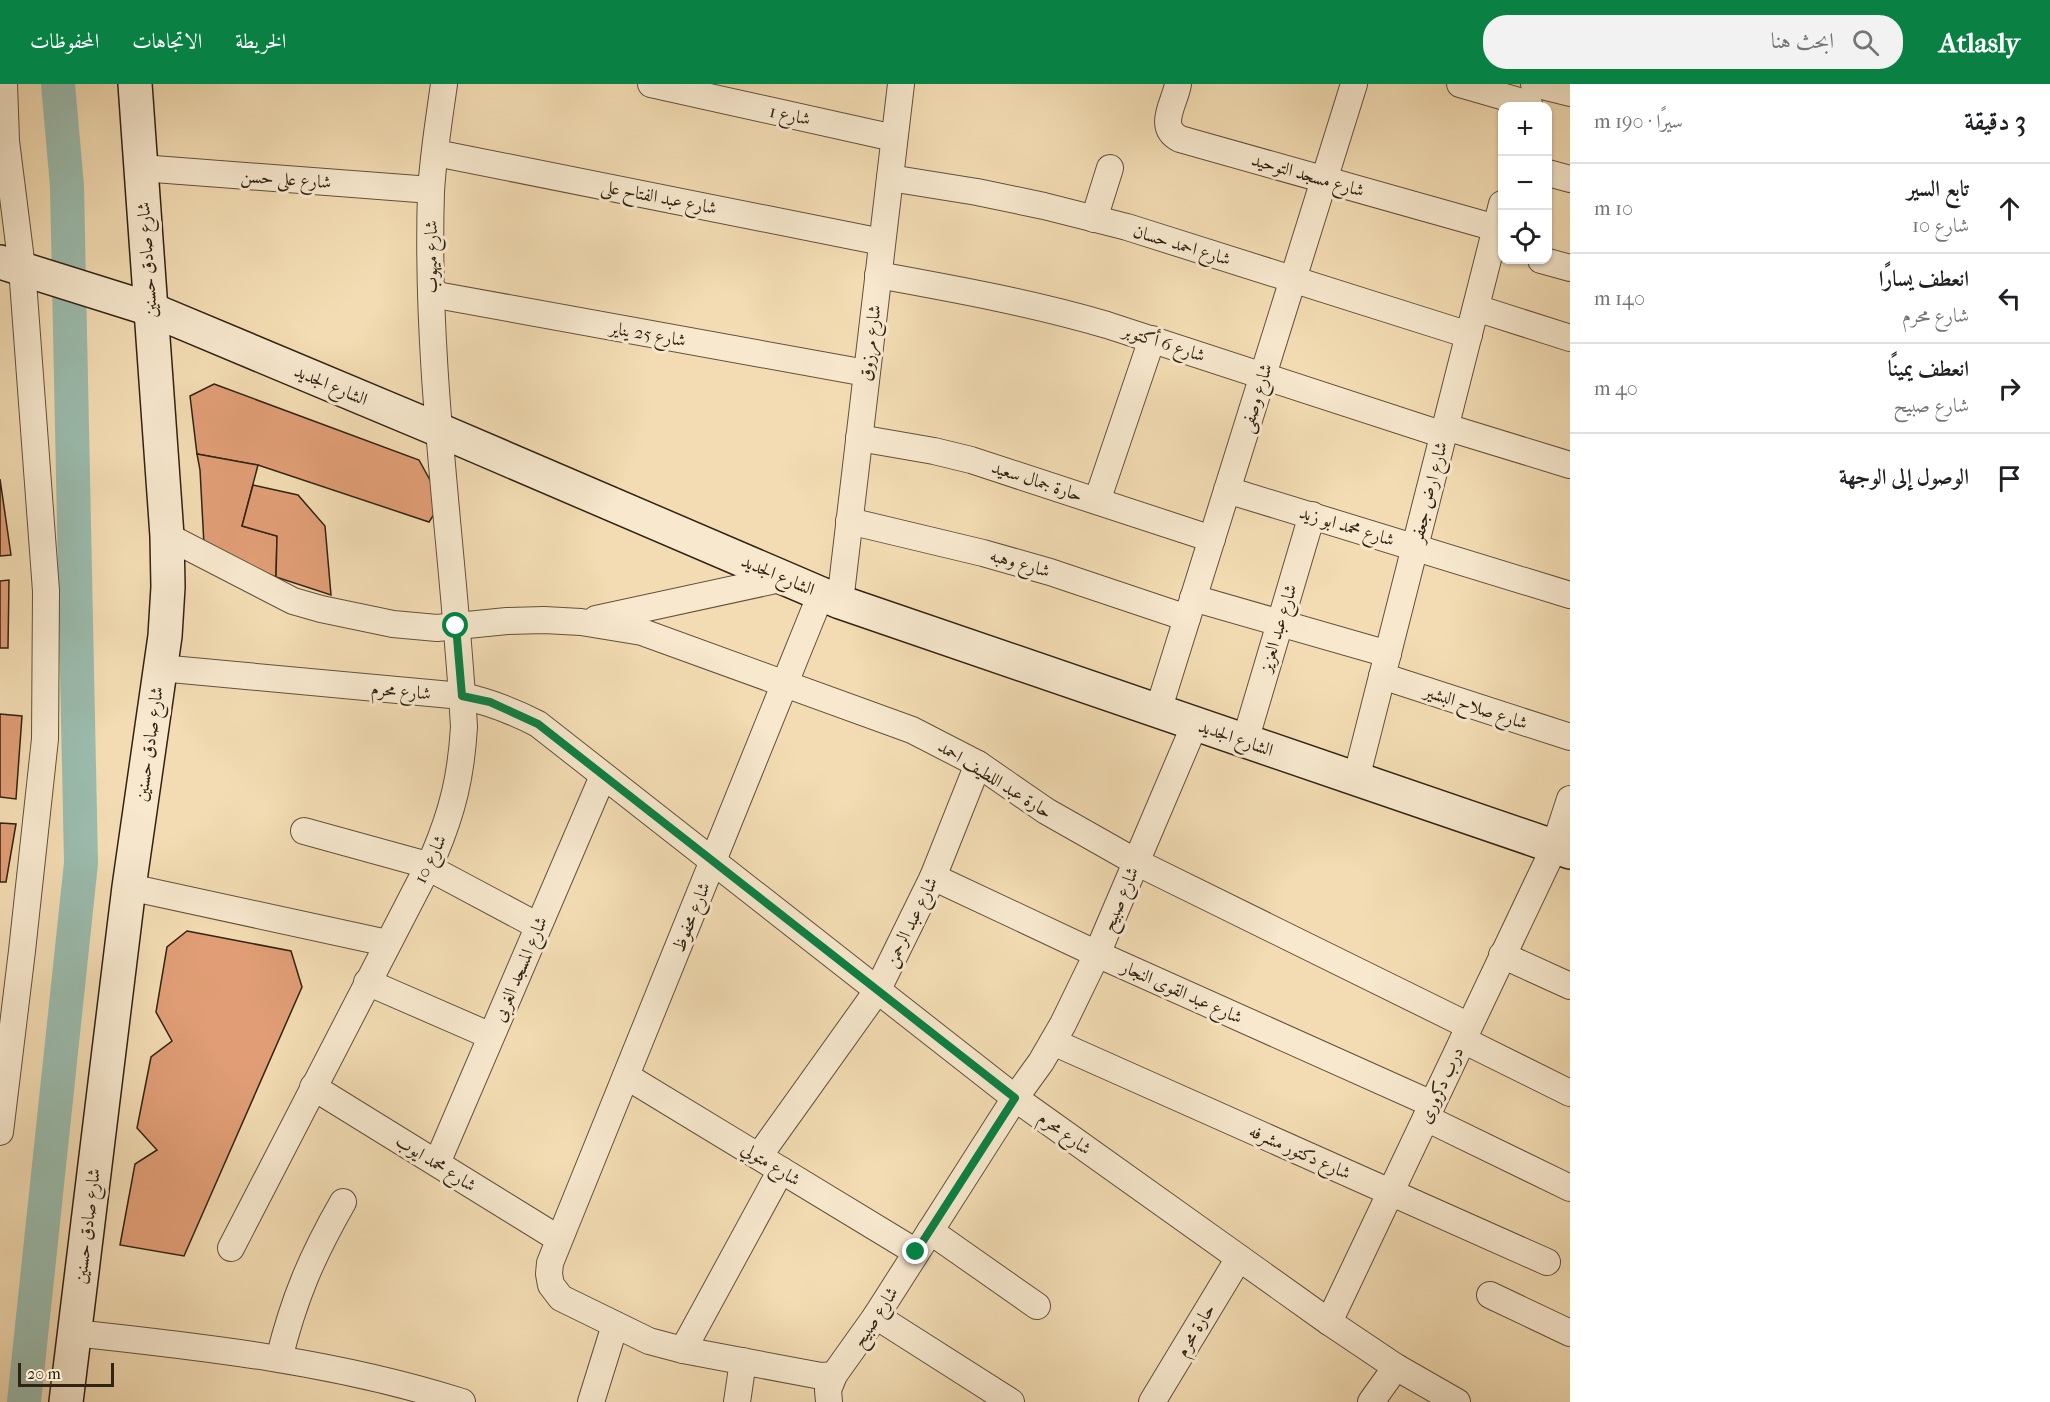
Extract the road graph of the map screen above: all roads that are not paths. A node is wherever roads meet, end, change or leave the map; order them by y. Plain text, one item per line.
1 (4, 84) edge
2 (135, 84) edge
3 (444, 84) edge
4 (651, 84) edge
5 (901, 84) edge
6 (1179, 84) edge
7 (1354, 84) edge
8 (1460, 84) edge
9 (1570, 93) edge
10 (1531, 95) edge
11 (894, 138) junction
12 (436, 153) junction
13 (141, 168) junction
14 (1110, 168) dead end
15 (1552, 174) edge
16 (890, 178) junction
17 (1323, 179) junction
18 (1570, 179) edge
19 (432, 190) junction
20 (1094, 219) junction
21 (1498, 231) edge
22 (882, 242) junction
23 (1552, 263) edge
24 (11, 265) edge
25 (1570, 268) edge
26 (878, 275) junction
27 (1293, 279) junction
28 (430, 294) junction
29 (1476, 308) junction
30 (150, 309) junction
31 (1469, 335) junction
32 (1570, 338) edge
33 (1152, 339) junction
34 (866, 373) junction
35 (1263, 375) junction
36 (438, 430) junction
37 (1445, 431) junction
38 (859, 438) junction
39 (1570, 465) edge
40 (1227, 490) junction
41 (1097, 501) junction
42 (1312, 515) junction
43 (849, 521) junction
44 (167, 536) junction
45 (1212, 539) junction
46 (1415, 546) junction
47 (785, 578) junction
48 (1570, 595) edge
49 (830, 598) junction
50 (1190, 608) junction
51 (581, 622) junction
52 (1280, 623) junction
53 (456, 626) junction
54 (1385, 665) junction
55 (160, 668) junction
56 (786, 683) junction
57 (462, 696) junction
58 (1158, 711) junction
59 (1195, 724) junction
60 (1570, 737) edge
61 (1245, 741) junction
62 (978, 764) junction
63 (603, 776) junction
64 (1356, 779) junction
65 (1570, 799) edge
66 (304, 831) dead end
67 (1562, 850) edge
68 (714, 862) junction
69 (1136, 862) junction
70 (428, 867) junction
71 (933, 877) junction
72 (129, 887) junction
73 (538, 926) junction
74 (387, 944) junction
75 (11, 948) edge
76 (1097, 954) junction
77 (1503, 955) junction
78 (367, 982) junction
79 (1570, 986) edge
80 (878, 990) junction
81 (1466, 1033) junction
82 (490, 1036) junction
83 (1053, 1042) junction
84 (626, 1076) junction
85 (313, 1087) junction
86 (1570, 1093) edge
87 (1015, 1098) junction
88 (1429, 1111) junction
89 (0, 1132) edge
90 (759, 1156) junction
91 (437, 1163) junction
92 (780, 1170) junction
93 (1570, 1188) edge
94 (1390, 1192) junction
95 (343, 1202) dead end
96 (930, 1231) junction
97 (559, 1239) junction
98 (231, 1248) dead end
99 (916, 1252) junction
100 (1239, 1258) junction
101 (1547, 1262) dead end
102 (1490, 1295) dead end
103 (1037, 1306) dead end
104 (876, 1316) junction
105 (1329, 1322) junction
106 (615, 1325) junction
107 (75, 1333) junction
108 (1570, 1333) edge
109 (683, 1350) junction
110 (279, 1359) junction
111 (743, 1361) junction
112 (1396, 1367) junction
113 (834, 1375) junction
114 (66, 1402) edge
115 (462, 1402) edge
116 (591, 1402) edge
117 (737, 1402) edge
118 (829, 1402) edge
119 (1011, 1402) edge
120 (1152, 1402) edge
121 (1371, 1402) edge
122 (1457, 1402) edge

1 - 24 street
2 - 13 main road, شارع صادق حسنين
3 - 12 street, شارع ميهوب
4 - 11 street, شارع 1
5 - 11 street, شارع مرزوق
6 - 17 street, شارع مسجد التوحيد
7 - 17 street, شارع وصفى
8 - 10 street
9 - 10 street
11 - 16 street, شارع مرزوق
12 - 19 street, شارع ميهوب
12 - 22 street, شارع عبد الفتاح على
13 - 19 street, شارع على حسن
13 - 30 main road, شارع صادق حسنين
14 - 20 street
15 - 18 street
16 - 20 street, شارع احمد حسان
16 - 22 street, شارع مرزوق
17 - 21 street, شارع مسجد التوحيد
17 - 27 street, شارع وصفى
19 - 28 street, شارع ميهوب
20 - 27 street, شارع احمد حسان
21 - 29 street, شارع ارض جعفر
22 - 26 street, شارع مرزوق
23 - 25 street
24 - 30 main road, الشارع الجديد
24 - 75 street
26 - 33 street, شارع 6 أكتوبر
26 - 34 street, شارع مرزوق
27 - 31 street, شارع احمد حسان
27 - 35 street, شارع وصفى
28 - 34 street, شارع 25 يناير
28 - 36 street, شارع ميهوب
29 - 31 street, شارع ارض جعفر
29 - 32 street
30 - 36 main road, الشارع الجديد
30 - 44 main road, شارع صادق حسنين
31 - 37 street, شارع ارض جعفر
33 - 35 street, شارع 6 أكتوبر
33 - 41 street
34 - 38 street, شارع مرزوق
35 - 37 street, شارع 6 أكتوبر
35 - 40 street, شارع وصفى
36 - 47 main road, الشارع الجديد
36 - 53 street, شارع 10
37 - 39 street, شارع 6 أكتوبر
37 - 46 street, شارع ارض جعفر
38 - 41 street, حارة جمال سعيد
38 - 43 street, شارع مرزوق
40 - 42 street, شارع محمد ابو زيد
40 - 45 street, شارع وصفى
41 - 45 street, حارة جمال سعيد
42 - 46 street, شارع محمد ابو زيد
42 - 52 street, شارع عبد العزيز
43 - 49 street, شارع مرزوق
43 - 50 street, شارع وهبه
44 - 53 street, حارة عبد اللطيف احمد
44 - 55 main road, شارع صادق حسنين
45 - 50 street, شارع وصفى
46 - 48 street, شارع محمد ابو زيد
46 - 54 street, شارع ارض جعفر
47 - 49 main road, الشارع الجديد
47 - 51 street
49 - 56 street, شارع محفوظ
49 - 58 main road, الشارع الجديد
50 - 52 street, شارع وهبه
50 - 58 street, شارع وصفى
51 - 53 street, حارة عبد اللطيف احمد
51 - 56 street, حارة عبد اللطيف احمد
52 - 54 street, شارع صلاح البشير
52 - 61 street, شارع عبد العزيز
53 - 57 street, شارع 10
54 - 60 street, شارع صلاح البشير
54 - 64 street, شارع ارض جعفر
55 - 57 street, شارع محرم
55 - 72 main road, شارع صادق حسنين
56 - 62 street, حارة عبد اللطيف احمد
56 - 68 street, شارع محفوظ
57 - 63 street, شارع محرم
57 - 70 street, شارع 10
58 - 59 main road, الشارع الجديد
59 - 61 main road, الشارع الجديد
59 - 69 street, شارع صبيح
61 - 64 main road, الشارع الجديد
62 - 69 street, حارة عبد اللطيف احمد
62 - 71 street, شارع عبد الرحمن
63 - 68 street, شارع محرم
63 - 73 street, شارع المسجد الغربى
64 - 67 main road, الشارع الجديد
65 - 67 street, درب دكرورى
66 - 70 street
67 - 77 street, درب دكرورى
68 - 80 street, شارع محرم
68 - 84 street, شارع محفوظ
69 - 76 street, شارع صبيح
69 - 81 street, حارة عبد اللطيف احمد
70 - 73 street
70 - 74 street, شارع 10
71 - 76 street, شارع عبد القوى النجار
71 - 80 street, شارع عبد الرحمن
72 - 74 street
72 - 107 main road, شارع صادق حسنين
73 - 82 street, شارع المسجد الغربى
74 - 78 street, شارع 10
75 - 89 street
76 - 83 street, شارع صبيح
76 - 88 street, شارع عبد القوى النجار
77 - 79 street
77 - 81 street, درب دكرورى
78 - 82 street
78 - 85 street, شارع 10
80 - 87 street, شارع محرم
80 - 90 street, شارع عبد الرحمن
81 - 86 street, حارة عبد اللطيف احمد
81 - 88 street, درب دكرورى
82 - 91 street, شارع المسجد الغربى
83 - 87 street, شارع صبيح
83 - 94 street, شارع دكتور مشرفه
84 - 90 street, شارع متولي
84 - 97 street, شارع محفوظ
85 - 91 street, شارع محمد ايوب
85 - 98 street, شارع 10
87 - 96 street, شارع صبيح
87 - 100 street, شارع محرم
88 - 93 street, شارع عبد القوى النجار
88 - 94 street, درب دكرورى
90 - 92 street, شارع متولي
91 - 97 street, شارع محمد ايوب
92 - 99 street, شارع متولي
92 - 109 street
94 - 101 street, شارع دكتور مشرفه
94 - 105 street, درب دكرورى
95 - 110 street
96 - 99 street, شارع صبيح
96 - 103 street
97 - 106 street
99 - 104 street, شارع صبيح
100 - 105 street, شارع محرم
100 - 120 street, حارة محرم
102 - 108 street
104 - 113 street, شارع صبيح
104 - 119 street
105 - 112 street, شارع محرم
106 - 109 street
106 - 116 street
107 - 110 street
107 - 114 main road, شارع صادق حسنين
109 - 111 street
110 - 115 street
111 - 113 street
111 - 117 street
112 - 121 street
112 - 122 street, شارع محرم
113 - 118 street

